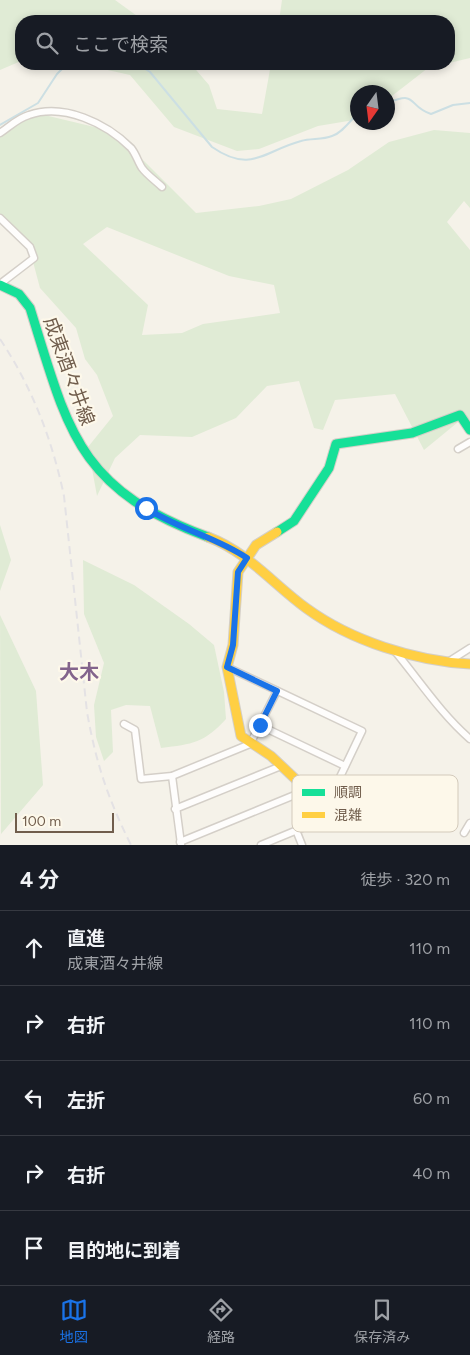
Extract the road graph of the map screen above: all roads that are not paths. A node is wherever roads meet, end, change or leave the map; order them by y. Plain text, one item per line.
1 (0, 133) edge
2 (162, 187) dead end
3 (0, 218) edge
4 (0, 284) edge
5 (470, 430) edge
6 (470, 442) edge
7 (458, 449) dead end
8 (247, 558) junction
9 (470, 648) edge
10 (393, 649) junction
11 (446, 662) junction
12 (470, 664) edge
13 (227, 667) junction
14 (277, 691) junction
15 (124, 724) dead end
16 (260, 725) junction
17 (470, 739) edge
18 (250, 744) junction
19 (281, 766) junction
20 (345, 766) junction
21 (293, 775) edge
22 (341, 775) edge
23 (172, 776) junction
24 (292, 797) edge
25 (175, 809) junction
26 (470, 823) edge
27 (292, 832) edge
28 (297, 832) edge
29 (464, 833) dead end
30 (181, 844) edge
31 (261, 845) edge
32 (302, 845) edge

1 - 2 street
3 - 4 street
4 - 8 main road, 成東酒々井線
5 - 8 main road
6 - 7 street
8 - 10 main road, 成東酒々井線
8 - 13 main road
9 - 11 street
10 - 11 main road, 成東酒々井線
10 - 17 street
11 - 12 main road, 成東酒々井線
13 - 14 street
13 - 18 main road
14 - 16 street
14 - 20 street
15 - 23 street
16 - 18 street
16 - 20 street
18 - 19 main road
18 - 23 street
19 - 21 main road
19 - 25 street
20 - 22 street
23 - 25 street
24 - 30 street
25 - 30 street
26 - 29 street
27 - 31 street
28 - 32 street

